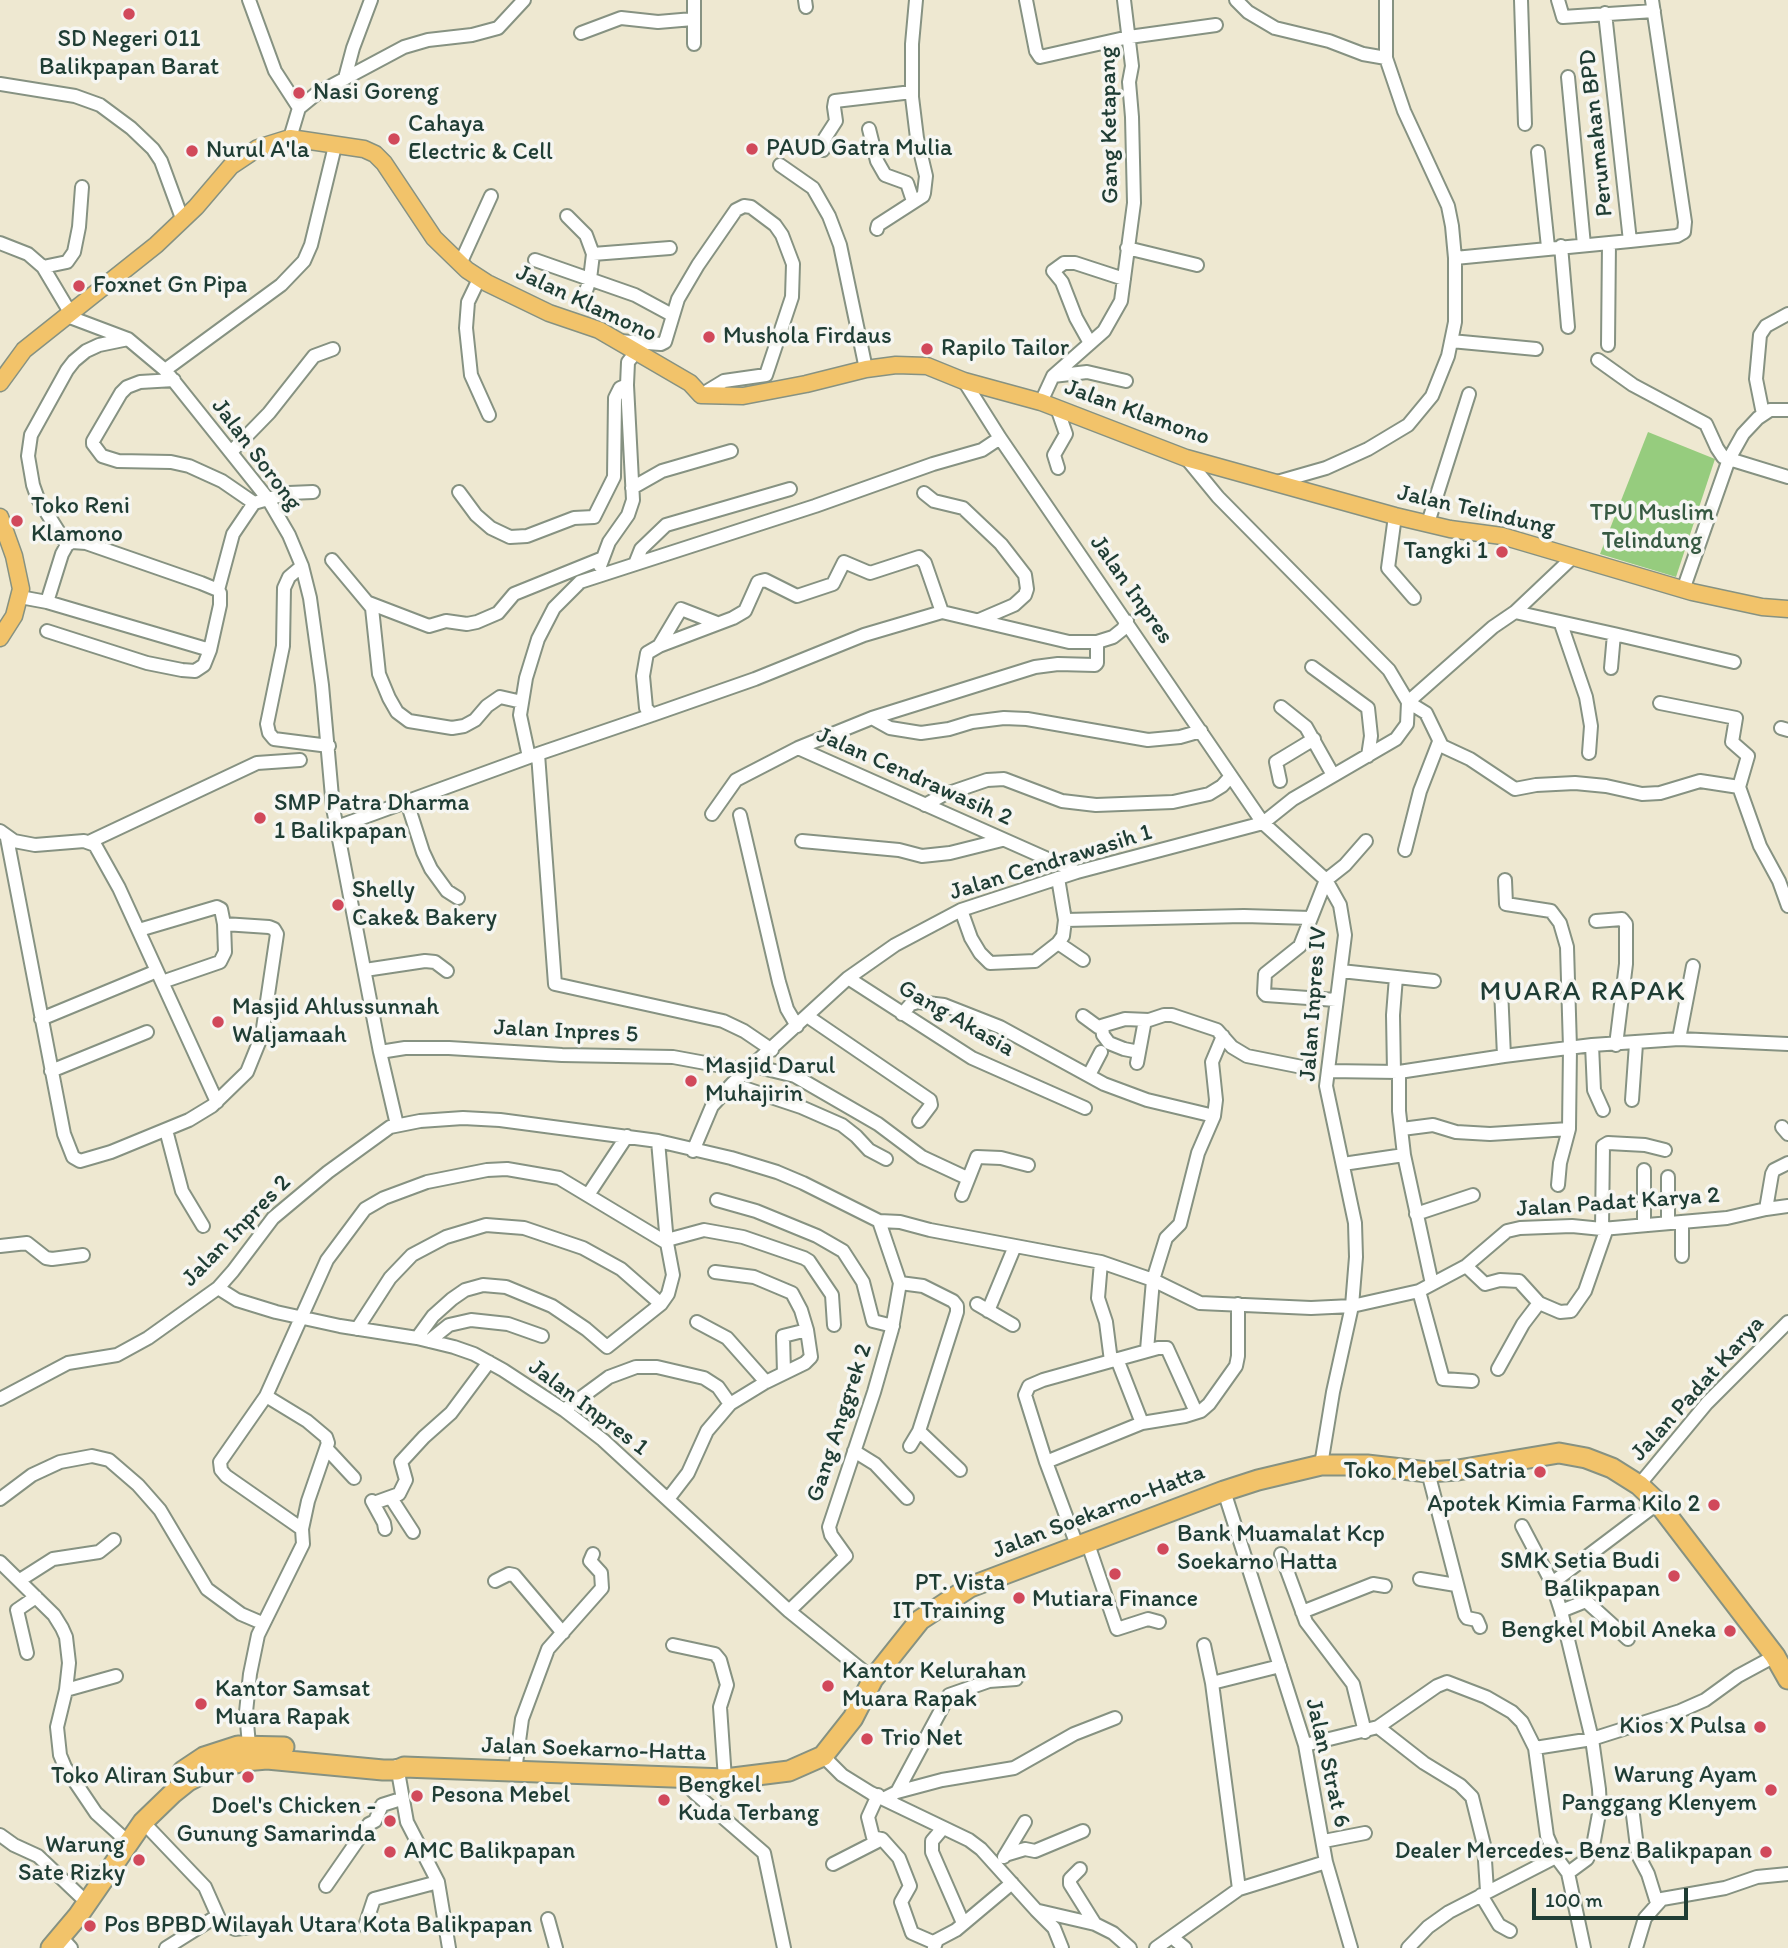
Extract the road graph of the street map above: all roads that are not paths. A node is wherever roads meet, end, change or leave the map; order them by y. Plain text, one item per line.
1 (250, 0) edge
2 (371, 0) edge
3 (524, 0) edge
4 (694, 0) edge
5 (916, 0) edge
6 (1026, 0) edge
7 (1124, 0) edge
8 (1236, 0) edge
9 (1386, 0) edge
10 (1521, 0) edge
11 (1558, 0) edge
12 (1653, 5) edge
13 (1605, 13) junction
14 (693, 19) junction
15 (1216, 25) dead end
16 (581, 33) dead end
17 (1129, 37) junction
18 (694, 44) dead end
19 (1387, 58) junction
20 (1568, 77) dead end
21 (345, 78) junction
22 (0, 85) edge
23 (912, 92) junction
24 (299, 108) junction
25 (1525, 124) dead end
26 (869, 129) dead end
27 (290, 138) junction
28 (335, 146) junction
29 (823, 150) dead end
30 (1538, 152) dead end
31 (780, 165) dead end
32 (82, 187) dead end
33 (491, 197) dead end
34 (913, 201) junction
35 (567, 216) dead end
36 (183, 221) junction
37 (877, 229) dead end
38 (1630, 240) junction
39 (0, 243) edge
40 (1609, 243) junction
41 (1584, 245) junction
42 (1555, 247) junction
43 (670, 248) dead end
44 (1127, 248) junction
45 (593, 254) junction
46 (1455, 258) junction
47 (535, 260) dead end
48 (460, 264) junction
49 (1196, 265) dead end
50 (43, 267) junction
51 (479, 279) junction
52 (590, 279) junction
53 (1124, 279) junction
54 (583, 300) dead end
55 (1788, 314) edge
56 (69, 315) junction
57 (672, 315) junction
58 (1568, 327) dead end
59 (128, 339) junction
60 (618, 341) junction
61 (1451, 341) junction
62 (1090, 344) junction
63 (1608, 345) dead end
64 (333, 349) dead end
65 (1536, 349) dead end
66 (637, 351) junction
67 (1598, 360) dead end
68 (866, 369) junction
69 (169, 375) junction
70 (1053, 376) junction
71 (964, 381) junction
72 (1126, 381) dead end
73 (0, 383) edge
74 (627, 385) junction
75 (1469, 394) dead end
76 (701, 395) junction
77 (1041, 402) junction
78 (1057, 408) junction
79 (1788, 410) edge
80 (1763, 414) junction
81 (489, 415) dead end
82 (1000, 438) junction
83 (731, 451) dead end
84 (231, 452) junction
85 (1186, 458) junction
86 (1729, 459) junction
87 (1058, 468) dead end
88 (1788, 477) edge
89 (1277, 482) junction
90 (632, 488) junction
91 (790, 489) dead end
92 (313, 492) dead end
93 (459, 492) dead end
94 (924, 493) dead end
95 (268, 499) junction
96 (254, 503) junction
97 (1395, 516) junction
98 (0, 517) edge
99 (1428, 523) junction
100 (66, 545) junction
101 (603, 558) junction
102 (1572, 558) junction
103 (332, 560) dead end
104 (635, 564) junction
105 (302, 566) junction
106 (597, 575) junction
107 (218, 590) junction
108 (1684, 590) junction
109 (20, 597) junction
110 (1414, 598) dead end
111 (47, 602) junction
112 (369, 603) junction
113 (1788, 610) edge
114 (942, 612) junction
115 (1515, 612) junction
116 (979, 621) junction
117 (1127, 621) junction
118 (717, 623) junction
119 (1561, 624) junction
120 (47, 631) dead end
121 (1614, 634) junction
122 (0, 638) edge
123 (1097, 642) junction
124 (659, 646) junction
125 (210, 650) junction
126 (1734, 662) dead end
127 (1312, 667) dead end
128 (1611, 668) dead end
129 (522, 702) junction
130 (1408, 702) junction
131 (1660, 703) dead end
132 (1281, 708) dead end
133 (652, 715) junction
134 (872, 718) junction
135 (1201, 730) junction
136 (1314, 739) junction
137 (1439, 743) junction
138 (329, 746) junction
139 (798, 748) junction
140 (1589, 753) dead end
141 (533, 755) junction
142 (1368, 756) junction
143 (300, 760) dead end
144 (1333, 775) junction
145 (1231, 776) junction
146 (1280, 781) dead end
147 (1739, 787) junction
148 (407, 802) junction
149 (925, 805) junction
150 (712, 814) dead end
151 (740, 815) dead end
152 (1264, 823) junction
153 (337, 827) junction
154 (4, 835) edge
155 (1002, 839) junction
156 (802, 841) dead end
157 (1366, 841) dead end
158 (89, 842) junction
159 (1405, 850) dead end
160 (1077, 872) junction
161 (1058, 878) junction
162 (1326, 880) junction
163 (1505, 880) dead end
164 (458, 898) dead end
165 (1787, 899) edge
166 (961, 910) junction
167 (1311, 918) junction
168 (1065, 920) junction
169 (1596, 921) dead end
170 (224, 924) junction
171 (139, 930) junction
172 (1058, 943) junction
173 (1083, 960) dead end
174 (1693, 965) dead end
175 (365, 970) junction
176 (447, 971) dead end
177 (1342, 971) junction
178 (160, 976) junction
179 (1396, 977) junction
180 (848, 978) junction
181 (1434, 981) dead end
182 (1501, 989) dead end
183 (1336, 1000) junction
184 (902, 1014) junction
185 (807, 1016) junction
186 (1083, 1016) dead end
187 (41, 1019) junction
188 (1145, 1020) junction
189 (797, 1026) junction
190 (1102, 1027) junction
191 (146, 1032) dead end
192 (1223, 1035) junction
193 (1679, 1039) junction
194 (1636, 1044) junction
195 (1788, 1044) edge
196 (1592, 1045) junction
197 (1616, 1045) junction
198 (1570, 1048) junction
199 (772, 1049) junction
200 (380, 1052) junction
201 (1101, 1052) dead end
202 (1504, 1056) junction
203 (1302, 1067) dead end
204 (752, 1069) junction
205 (51, 1071) junction
206 (1328, 1071) junction
207 (1396, 1072) junction
208 (1089, 1075) junction
209 (732, 1084) junction
210 (1632, 1100) dead end
211 (217, 1102) junction
212 (1085, 1108) dead end
213 (1603, 1110) dead end
214 (1214, 1116) junction
215 (919, 1121) dead end
216 (397, 1125) junction
217 (1402, 1129) junction
218 (1569, 1129) junction
219 (166, 1130) junction
220 (627, 1136) junction
221 (658, 1141) junction
222 (1665, 1150) dead end
223 (693, 1151) junction
224 (1404, 1155) junction
225 (886, 1159) dead end
226 (1788, 1163) edge
227 (1343, 1164) junction
228 (1028, 1165) dead end
229 (1644, 1170) dead end
230 (1668, 1177) dead end
231 (967, 1178) junction
232 (1558, 1185) dead end
233 (588, 1195) junction
234 (962, 1195) dead end
235 (1473, 1195) dead end
236 (717, 1200) dead end
237 (1788, 1206) edge
238 (1766, 1209) junction
239 (1416, 1214) junction
240 (879, 1222) junction
241 (1682, 1222) junction
242 (1668, 1223) junction
243 (1644, 1225) junction
244 (203, 1226) dead end
245 (1605, 1228) junction
246 (667, 1241) junction
247 (0, 1246) edge
248 (1015, 1246) junction
249 (83, 1255) dead end
250 (1682, 1256) dead end
251 (1101, 1262) junction
252 (1466, 1266) junction
253 (715, 1272) dead end
254 (1153, 1280) junction
255 (900, 1283) junction
256 (1432, 1284) junction
257 (218, 1288) junction
258 (1419, 1291) junction
259 (1539, 1303) junction
260 (661, 1304) junction
261 (1238, 1304) junction
262 (1352, 1307) junction
263 (301, 1317) junction
264 (697, 1322) dead end
265 (1788, 1324) edge
266 (834, 1325) dead end
267 (893, 1325) junction
268 (1013, 1325) dead end
269 (357, 1329) junction
270 (807, 1329) junction
271 (542, 1336) dead end
272 (423, 1340) junction
273 (1147, 1350) junction
274 (1114, 1360) junction
275 (489, 1362) junction
276 (1498, 1369) dead end
277 (784, 1373) junction
278 (1472, 1381) dead end
279 (766, 1382) junction
280 (266, 1396) junction
281 (0, 1399) edge
282 (730, 1404) junction
283 (564, 1410) junction
284 (1196, 1412) junction
285 (1142, 1423) junction
286 (919, 1431) junction
287 (910, 1446) dead end
288 (327, 1449) junction
289 (854, 1451) junction
290 (1046, 1462) junction
291 (1321, 1465) junction
292 (960, 1470) dead end
293 (1428, 1472) junction
294 (354, 1478) dead end
295 (1639, 1485) junction
296 (1224, 1491) junction
297 (391, 1498) junction
298 (907, 1498) dead end
299 (0, 1499) edge
300 (668, 1499) junction
301 (1658, 1503) junction
302 (1522, 1527) dead end
303 (302, 1529) junction
304 (384, 1529) dead end
305 (414, 1532) dead end
306 (114, 1540) dead end
307 (1083, 1546) junction
308 (593, 1553) dead end
309 (1281, 1554) dead end
310 (0, 1562) edge
311 (1420, 1579) dead end
312 (20, 1580) junction
313 (495, 1581) dead end
314 (1552, 1583) junction
315 (1456, 1585) junction
316 (1385, 1586) dead end
317 (1577, 1590) dead end
318 (36, 1597) junction
319 (1586, 1601) junction
320 (789, 1611) junction
321 (1561, 1611) junction
322 (1302, 1612) junction
323 (1159, 1622) dead end
324 (262, 1623) junction
325 (1480, 1627) dead end
326 (563, 1633) junction
327 (1628, 1639) dead end
328 (673, 1645) dead end
329 (1204, 1645) dead end
330 (27, 1653) dead end
331 (1774, 1656) junction
332 (1280, 1666) junction
333 (116, 1676) dead end
334 (873, 1679) junction
335 (1016, 1679) dead end
336 (1788, 1679) edge
337 (1212, 1682) junction
338 (66, 1690) junction
339 (1115, 1718) dead end
340 (1372, 1729) junction
341 (1592, 1739) junction
342 (249, 1745) junction
343 (1305, 1745) junction
344 (1535, 1748) junction
345 (823, 1756) junction
346 (399, 1766) junction
347 (515, 1771) junction
348 (679, 1777) junction
349 (725, 1779) junction
350 (886, 1795) junction
351 (401, 1798) junction
352 (1600, 1808) junction
353 (144, 1822) junction
354 (1025, 1822) dead end
355 (943, 1828) junction
356 (1083, 1831) dead end
357 (1365, 1833) dead end
358 (0, 1835) edge
359 (125, 1839) junction
360 (882, 1839) junction
361 (1324, 1840) junction
362 (1556, 1857) junction
363 (1001, 1861) junction
364 (1326, 1861) junction
365 (833, 1864) dead end
366 (1080, 1869) dead end
367 (1568, 1873) junction
368 (1788, 1874) edge
369 (438, 1882) junction
370 (1012, 1883) junction
371 (326, 1886) dead end
372 (1239, 1889) junction
373 (1484, 1893) junction
374 (1657, 1903) junction
375 (76, 1907) junction
376 (1035, 1910) junction
377 (217, 1916) junction
378 (548, 1919) dead end
379 (964, 1923) junction
380 (1095, 1924) junction
381 (365, 1926) dead end
382 (250, 1927) dead end
383 (1510, 1931) dead end
384 (1173, 1938) junction
385 (61, 1944) edge
386 (935, 1945) edge
387 (36, 1948) edge
388 (166, 1948) edge
389 (449, 1948) edge
390 (556, 1948) edge
391 (784, 1948) edge
392 (1062, 1948) edge
393 (1130, 1948) edge
394 (1156, 1948) edge
395 (1185, 1948) edge
396 (1351, 1948) edge
397 (1408, 1948) edge
398 (1584, 1948) edge
399 (1636, 1948) edge

1 - 24 street
2 - 21 street
3 - 21 street
4 - 14 street
5 - 23 street
6 - 17 street
7 - 17 street, Gang Ketapang
8 - 19 street
9 - 19 street
10 - 25 street
11 - 13 street
12 - 13 street
12 - 38 street
13 - 38 street, Perumahan BPD
14 - 16 street
14 - 18 street
15 - 17 street
17 - 44 street, Gang Ketapang
19 - 46 street
20 - 41 street
21 - 24 street
22 - 36 street
23 - 29 street
23 - 34 street
24 - 27 street
26 - 34 street
27 - 28 main road, Jalan Klamono
27 - 36 main road, Jalan Klamono
28 - 48 main road, Jalan Klamono
28 - 69 street
30 - 42 street
31 - 68 street
32 - 50 street
33 - 48 street
34 - 37 street
35 - 45 street
36 - 56 main road, Jalan Klamono
38 - 40 street, Perumahan BPD
39 - 50 street
40 - 41 street, Perumahan BPD
40 - 63 street
41 - 42 street, Perumahan BPD
42 - 46 street, Perumahan BPD
42 - 58 street
43 - 45 street
44 - 49 street
44 - 53 street, Gang Ketapang
45 - 52 street
46 - 61 street
47 - 52 street
48 - 51 main road, Jalan Klamono
50 - 56 street
51 - 60 main road, Jalan Klamono
51 - 81 street
52 - 54 street
52 - 57 street
53 - 62 street, Gang Ketapang
53 - 62 street
55 - 80 street
56 - 59 street, Jalan Sorong
56 - 73 main road, Jalan Klamono
57 - 60 street
57 - 76 street
59 - 69 street, Jalan Sorong
59 - 100 street
60 - 66 main road, Jalan Klamono
61 - 65 street
61 - 89 street
62 - 70 street, Gang Ketapang
64 - 84 street
66 - 74 street
66 - 76 main road, Jalan Klamono
67 - 86 street
68 - 71 main road, Jalan Klamono
68 - 76 main road, Jalan Klamono
69 - 84 street, Jalan Sorong
69 - 96 street
70 - 72 street
70 - 77 street
71 - 77 main road, Jalan Klamono
71 - 82 street, Jalan Inpres
74 - 90 street
74 - 93 street
75 - 99 street
77 - 78 main road, Jalan Klamono
78 - 85 main road, Jalan Klamono
78 - 87 street
79 - 80 street
80 - 86 street
82 - 104 street
82 - 117 street, Jalan Inpres
83 - 90 street
84 - 95 street, Jalan Sorong
85 - 89 main road, Jalan Klamono
85 - 130 street
86 - 88 street
86 - 108 street
89 - 97 main road, Jalan Telindung
90 - 101 street
91 - 104 street
92 - 95 street
94 - 116 street
95 - 96 street
95 - 105 street, Jalan Sorong
96 - 107 street
97 - 99 main road, Jalan Telindung
97 - 110 street
98 - 109 main road
99 - 102 main road, Jalan Telindung
100 - 107 street
100 - 111 street
101 - 106 street
101 - 112 street
102 - 108 main road, Jalan Telindung
102 - 115 street
103 - 112 street
104 - 106 street
105 - 138 street, Jalan Sorong
105 - 138 street
106 - 129 street
107 - 125 street
108 - 113 main road, Jalan Telindung
109 - 111 street
109 - 122 main road
111 - 125 street
112 - 129 street
114 - 116 street
114 - 118 street
114 - 133 street
115 - 119 street
115 - 130 street
116 - 123 street
117 - 123 street
117 - 135 street, Jalan Inpres
118 - 124 street
118 - 124 street
119 - 121 street
119 - 140 street
120 - 125 street
121 - 126 street
121 - 128 street
123 - 134 street
124 - 133 street
127 - 142 street
129 - 141 street
130 - 137 street
130 - 142 street
131 - 147 street
132 - 136 street
133 - 141 street
134 - 135 street
134 - 139 street
135 - 145 street, Jalan Inpres
136 - 144 street
136 - 146 street
137 - 147 street
137 - 159 street
138 - 153 street, Jalan Sorong
139 - 149 street, Jalan Cendrawasih 2
139 - 150 street, Jalan Cendrawasih 2
141 - 148 street
141 - 199 street
142 - 144 street
143 - 158 street
144 - 152 street
145 - 149 street
145 - 152 street, Jalan Inpres
147 - 165 street
148 - 153 street
148 - 164 street
149 - 155 street, Jalan Cendrawasih 2
151 - 189 street
152 - 160 street, Jalan Cendrawasih 1
152 - 162 street, Jalan Inpres IV
153 - 175 street
154 - 158 street
154 - 187 street
155 - 156 street
155 - 160 street, Jalan Cendrawasih 2
157 - 162 street
158 - 171 street
160 - 161 street, Jalan Cendrawasih 1
161 - 166 street, Jalan Cendrawasih 1
161 - 168 street
162 - 167 street
162 - 177 street, Jalan Inpres IV
163 - 198 street
166 - 172 street
166 - 180 street, Jalan Cendrawasih 1
167 - 168 street
167 - 183 street
168 - 172 street
169 - 197 street
170 - 171 street
170 - 178 street
170 - 211 street
171 - 178 street
172 - 173 street
174 - 193 street
175 - 176 street
175 - 200 street
177 - 179 street
177 - 183 street, Jalan Inpres IV
178 - 187 street
178 - 211 street
179 - 181 street
179 - 207 street
180 - 184 street, Gang Akasia
180 - 185 street, Jalan Cendrawasih 1
182 - 202 street
183 - 206 street, Jalan Inpres IV
184 - 208 street
184 - 212 street, Gang Akasia
185 - 189 street, Jalan Cendrawasih 1
185 - 215 street
186 - 190 street
187 - 205 street
188 - 190 street
188 - 190 street
188 - 192 street
189 - 199 street, Jalan Cendrawasih 1
191 - 205 street
192 - 203 street
192 - 214 street
193 - 194 street
193 - 195 street
194 - 197 street
194 - 210 street
196 - 197 street
196 - 198 street
196 - 213 street
198 - 202 street
198 - 218 street
199 - 204 street, Jalan Cendrawasih 1
200 - 204 street, Jalan Inpres 5
200 - 216 street
201 - 208 street
202 - 207 street
204 - 209 street, Jalan Cendrawasih 1
204 - 231 street, Jalan Inpres 5
205 - 219 street
206 - 207 street
206 - 227 street, Jalan Inpres IV
207 - 217 street
208 - 214 street
209 - 223 street, Jalan Cendrawasih 1
209 - 225 street
211 - 219 street
214 - 254 street
216 - 220 street
216 - 257 street, Jalan Inpres 2
217 - 218 street
217 - 224 street
218 - 232 street
219 - 244 street
220 - 221 street
220 - 233 street
221 - 223 street
221 - 246 street
222 - 245 street
223 - 240 street
224 - 227 street
224 - 239 street
226 - 238 street
227 - 262 street, Jalan Inpres IV
228 - 231 street
229 - 243 street
230 - 242 street
231 - 234 street
233 - 246 street
233 - 263 street
235 - 239 street
236 - 267 street
237 - 238 street, Jalan Padat Karya 2
238 - 241 street, Jalan Padat Karya 2
239 - 256 street
240 - 248 street, Jalan Padat Karya 2
240 - 255 street, Gang Anggrek 2
241 - 242 street, Jalan Padat Karya 2
241 - 250 street
242 - 243 street, Jalan Padat Karya 2
243 - 245 street, Jalan Padat Karya 2
245 - 252 street, Jalan Padat Karya 2
245 - 259 street
246 - 260 street
246 - 266 street
247 - 249 street
248 - 251 street, Jalan Padat Karya 2
248 - 268 street
251 - 254 street, Jalan Padat Karya 2
251 - 274 street
252 - 256 street, Jalan Padat Karya 2
252 - 259 street
253 - 270 street
254 - 261 street, Jalan Padat Karya 2
254 - 273 street
255 - 267 street, Gang Anggrek 2
255 - 286 street
256 - 258 street, Jalan Padat Karya 2
257 - 263 street, Jalan Inpres 1
257 - 281 street, Jalan Inpres 2
258 - 262 street, Jalan Padat Karya 2
258 - 278 street
259 - 276 street
260 - 269 street
260 - 272 street
261 - 262 street, Jalan Padat Karya 2
261 - 284 street
262 - 291 street, Jalan Inpres IV
263 - 269 street, Jalan Inpres 1
263 - 280 street
264 - 279 street
265 - 295 street, Jalan Padat Karya
267 - 289 street, Gang Anggrek 2
269 - 272 street, Jalan Inpres 1
270 - 277 street
270 - 277 street
271 - 272 street
272 - 275 street, Jalan Inpres 1
273 - 274 street
273 - 284 street
274 - 285 street
274 - 290 street
275 - 283 street, Jalan Inpres 1
275 - 297 street
277 - 279 street
279 - 282 street
280 - 288 street
280 - 303 street
282 - 283 street
282 - 300 street
283 - 300 street, Jalan Inpres 1
284 - 285 street
285 - 290 street
286 - 287 street
286 - 292 street
288 - 294 street
288 - 303 street
289 - 298 street
289 - 320 street, Gang Anggrek 2
290 - 307 street
291 - 293 highway, Jalan Soekarno-Hatta
291 - 296 highway, Jalan Soekarno-Hatta
293 - 295 highway, Jalan Soekarno-Hatta
293 - 315 street
295 - 301 highway, Jalan Soekarno-Hatta
296 - 307 highway, Jalan Soekarno-Hatta
296 - 332 street, Jalan Strat 6
297 - 304 street
297 - 305 street
299 - 324 street
300 - 320 street, Jalan Inpres 1
301 - 314 street
301 - 331 highway, Jalan Soekarno-Hatta
302 - 314 street
303 - 324 street
306 - 312 street
307 - 323 street
307 - 334 highway, Jalan Soekarno-Hatta
308 - 326 street
309 - 322 street
310 - 312 street
311 - 315 street
312 - 318 street
313 - 326 street
314 - 321 street
315 - 325 street
316 - 322 street
317 - 319 street
318 - 330 street
318 - 338 street
319 - 321 street
319 - 327 street
320 - 334 street, Jalan Inpres 1
321 - 341 street
322 - 340 street
324 - 342 street
326 - 347 street
328 - 349 street
329 - 337 street
331 - 336 highway, Jalan Soekarno-Hatta
331 - 341 street
332 - 337 street
332 - 343 street, Jalan Strat 6
333 - 338 street
334 - 345 highway, Jalan Soekarno-Hatta
335 - 350 street
337 - 372 street
338 - 359 street
339 - 350 street
340 - 343 street
340 - 344 street
340 - 373 street
341 - 344 street
341 - 352 street
342 - 346 highway, Jalan Soekarno-Hatta
342 - 359 highway, Jalan Soekarno-Hatta
343 - 361 street, Jalan Strat 6
344 - 362 street
345 - 349 highway, Jalan Soekarno-Hatta
345 - 350 street
346 - 347 highway, Jalan Soekarno-Hatta
346 - 351 street
346 - 353 highway, Jalan Soekarno-Hatta
347 - 348 highway, Jalan Soekarno-Hatta
348 - 349 highway, Jalan Soekarno-Hatta
348 - 391 street
350 - 355 street
350 - 360 street
351 - 369 street
351 - 371 street
352 - 367 street
352 - 374 street
353 - 359 highway, Jalan Soekarno-Hatta
353 - 377 street
354 - 363 street
355 - 363 street
355 - 379 street
356 - 363 street
357 - 361 street
358 - 375 street
359 - 375 highway, Jalan Soekarno-Hatta
360 - 365 street
360 - 386 street
361 - 364 street, Jalan Strat 6
362 - 367 street
362 - 373 street
363 - 370 street
364 - 372 street, Jalan Strat 6
364 - 396 street
366 - 380 street
367 - 398 street
368 - 374 street
369 - 381 street
369 - 389 street
370 - 376 street
370 - 379 street
372 - 384 street, Jalan Strat 6
373 - 383 street
373 - 397 street
374 - 399 street
375 - 385 highway, Jalan Soekarno-Hatta
375 - 387 highway, Jalan Soekarno-Hatta
376 - 380 street
376 - 392 street
377 - 382 street
377 - 388 street
378 - 390 street
379 - 386 street
380 - 393 street
384 - 394 street, Jalan Strat 6
384 - 395 street

